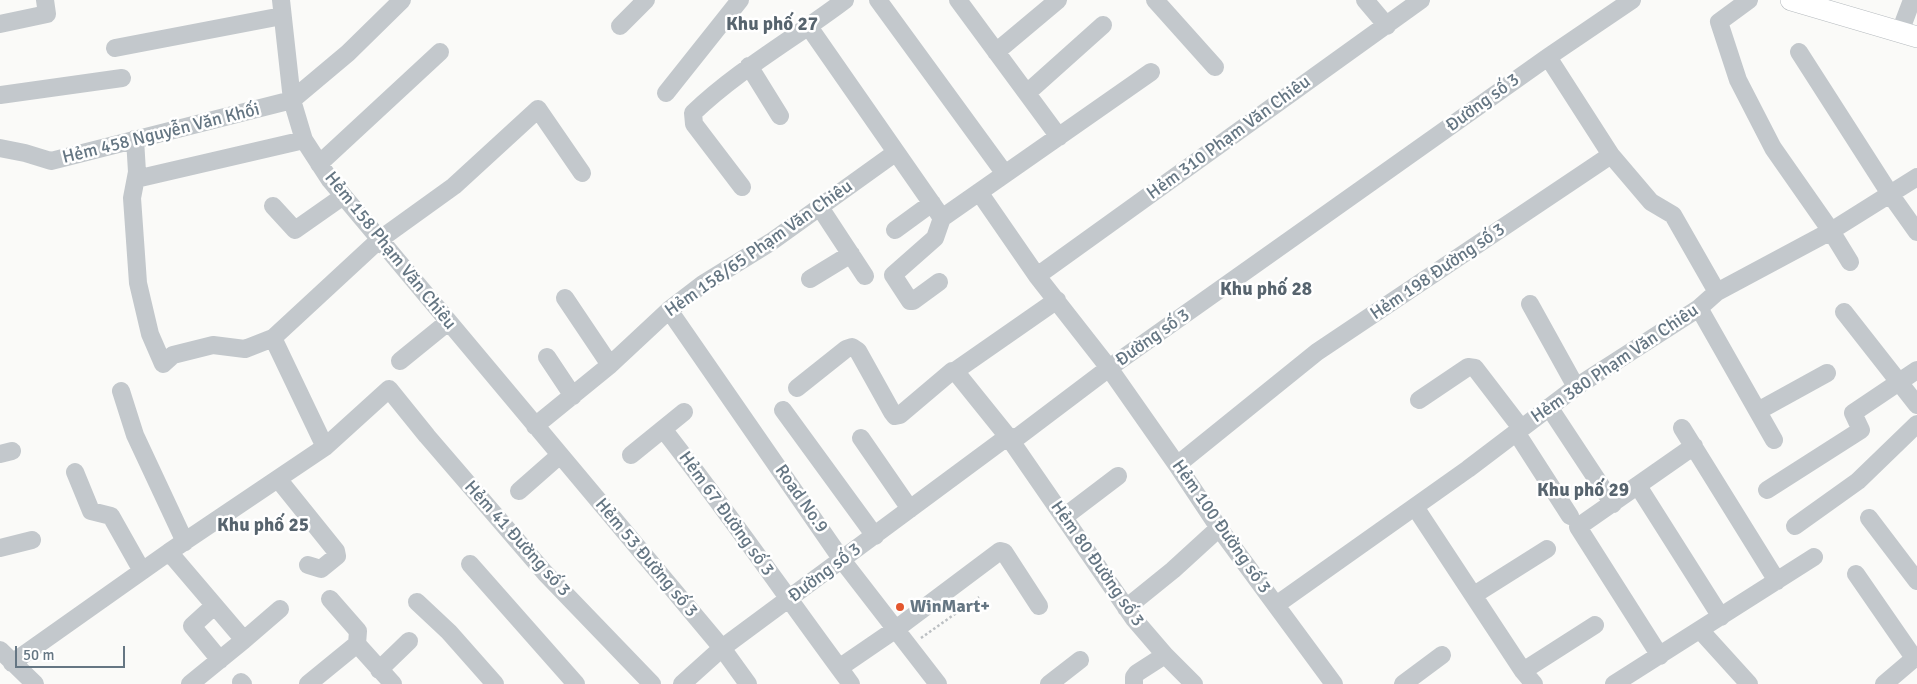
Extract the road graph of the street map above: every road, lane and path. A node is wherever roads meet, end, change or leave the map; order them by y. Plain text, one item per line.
1 (44, 0) edge
2 (402, 0) edge
3 (646, 0) edge
4 (740, 0) edge
5 (845, 0) edge
6 (878, 0) edge
7 (1058, 0) edge
8 (1155, 0) edge
9 (1366, 0) edge
10 (1421, 0) edge
11 (1632, 0) edge
12 (1749, 0) edge
13 (1791, 0) edge
14 (1912, 0) edge
15 (966, 3) edge
16 (282, 8) edge
17 (0, 24) edge
18 (1103, 25) dead end
19 (620, 26) dead end
20 (1386, 26) junction
21 (809, 27) junction
22 (1908, 35) edge
23 (115, 48) dead end
24 (440, 52) dead end
25 (996, 52) junction
26 (1799, 52) dead end
27 (1548, 57) junction
28 (750, 66) junction
29 (1215, 68) dead end
30 (1151, 72) dead end
31 (122, 78) dead end
32 (666, 93) dead end
33 (1027, 93) junction
34 (0, 95) edge
35 (292, 100) junction
36 (780, 116) dead end
37 (1059, 137) junction
38 (135, 139) junction
39 (304, 140) junction
40 (0, 148) edge
41 (895, 153) junction
42 (1611, 155) junction
43 (319, 164) junction
44 (582, 173) dead end
45 (1005, 174) junction
46 (1917, 177) edge
47 (136, 179) junction
48 (742, 187) dead end
49 (979, 192) junction
50 (1890, 194) junction
51 (342, 197) junction
52 (932, 204) junction
53 (274, 206) dead end
54 (819, 206) junction
55 (942, 218) junction
56 (895, 230) dead end
57 (1831, 230) junction
58 (1917, 232) edge
59 (379, 240) junction
60 (851, 254) junction
61 (1850, 262) dead end
62 (865, 276) dead end
63 (1037, 276) junction
64 (810, 280) dead end
65 (939, 282) dead end
66 (1717, 292) junction
67 (565, 298) dead end
68 (1057, 300) junction
69 (1530, 304) dead end
70 (1699, 308) junction
71 (669, 310) junction
72 (1844, 312) dead end
73 (448, 322) junction
74 (274, 338) junction
75 (547, 357) dead end
76 (400, 361) dead end
77 (610, 365) junction
78 (1109, 368) junction
79 (1917, 370) edge
80 (955, 371) junction
81 (1827, 373) dead end
82 (1899, 382) junction
83 (1576, 387) junction
84 (797, 388) dead end
85 (121, 391) dead end
86 (573, 396) junction
87 (1419, 400) dead end
88 (1917, 405) edge
89 (1549, 407) junction
90 (783, 410) dead end
91 (1758, 411) junction
92 (684, 412) dead end
93 (1917, 424) edge
94 (535, 426) junction
95 (663, 428) junction
96 (1682, 428) dead end
97 (1519, 430) junction
98 (861, 438) dead end
99 (1009, 438) junction
100 (1774, 440) dead end
101 (1694, 446) junction
102 (325, 447) junction
103 (631, 455) dead end
104 (565, 461) junction
105 (1177, 465) junction
106 (75, 472) dead end
107 (1118, 476) dead end
108 (278, 479) junction
109 (1638, 486) junction
110 (1767, 490) dead end
111 (519, 491) dead end
112 (1613, 504) junction
113 (1415, 507) junction
114 (910, 509) junction
115 (1064, 517) junction
116 (1869, 518) dead end
117 (1574, 522) junction
118 (1795, 526) dead end
119 (1219, 528) junction
120 (875, 536) junction
121 (32, 540) dead end
122 (185, 542) junction
123 (0, 548) edge
124 (1547, 549) dead end
125 (169, 552) junction
126 (1814, 557) dead end
127 (842, 560) junction
128 (470, 564) dead end
129 (308, 565) dead end
130 (142, 571) junction
131 (1856, 574) dead end
132 (1917, 580) edge
133 (1778, 581) junction
134 (1474, 595) junction
135 (979, 597) dead end
136 (330, 599) dead end
137 (788, 600) junction
138 (417, 602) dead end
139 (1276, 605) junction
140 (214, 606) junction
141 (1039, 606) dead end
142 (1126, 608) junction
143 (280, 609) dead end
144 (1721, 617) junction
145 (1595, 624) dead end
146 (896, 629) junction
147 (1700, 630) junction
148 (244, 640) junction
149 (409, 642) dead end
150 (357, 644) junction
151 (910, 647) junction
152 (722, 648) junction
153 (1165, 655) junction
154 (1442, 655) dead end
155 (4, 656) edge
156 (1660, 656) junction
157 (1915, 657) edge
158 (220, 660) junction
159 (1080, 660) dead end
160 (839, 668) junction
161 (380, 670) junction
162 (1529, 677) edge
163 (318, 681) edge
164 (686, 683) edge
165 (935, 683) edge
166 (35, 684) edge
167 (190, 684) edge
168 (394, 684) edge
169 (495, 684) edge
170 (576, 684) edge
171 (652, 684) edge
172 (748, 684) edge
173 (851, 684) edge
174 (1049, 684) edge
175 (1134, 684) edge
176 (1194, 684) edge
177 (1334, 684) edge
178 (1403, 684) edge
179 (1614, 684) edge
180 (1749, 684) edge
181 (1884, 684) edge

1 - 17 street
2 - 35 street
3 - 19 street
4 - 32 street
5 - 21 street
6 - 45 street
7 - 25 street
8 - 29 street
9 - 20 street
10 - 20 street, Hẻm 310 Phạm Văn Chiêu
11 - 27 street, Đường số 3
12 - 57 street
13 - 22 main road
14 - 22 street
15 - 25 street
16 - 23 street
16 - 35 street, Hẻm 158 Phạm Văn Chiêu
18 - 33 street
20 - 63 street, Hẻm 310 Phạm Văn Chiêu
21 - 28 street
21 - 41 street
24 - 43 street
25 - 33 street
26 - 50 street
27 - 42 street
27 - 78 street, Đường số 3
28 - 36 street
28 - 48 street
30 - 37 street
31 - 34 street
33 - 37 street
35 - 38 street, Hẻm 458 Nguyễn Văn Khối
35 - 39 street, Hẻm 158 Phạm Văn Chiêu
37 - 45 street
38 - 40 street, Hẻm 458 Nguyễn Văn Khối
38 - 47 street
39 - 43 street, Hẻm 158 Phạm Văn Chiêu
39 - 47 street
41 - 52 street
41 - 54 street, Hẻm 158/65 Phạm Văn Chiêu
42 - 66 street
42 - 105 street, Hẻm 198 Đường số 3
43 - 51 street, Hẻm 158 Phạm Văn Chiêu
44 - 59 street
45 - 49 street
46 - 50 street, Hẻm 380 Phạm Văn Chiêu
47 - 74 street
49 - 55 street
49 - 63 street, Hẻm 100 Đường số 3
50 - 57 street, Hẻm 380 Phạm Văn Chiêu
50 - 58 street
51 - 53 street
51 - 59 street, Hẻm 158 Phạm Văn Chiêu
52 - 55 street
52 - 56 street
54 - 60 street
54 - 71 street, Hẻm 158/65 Phạm Văn Chiêu
55 - 65 street
57 - 61 street
57 - 66 street, Hẻm 380 Phạm Văn Chiêu
59 - 73 street, Hẻm 158 Phạm Văn Chiêu
59 - 74 street
60 - 62 street
60 - 64 street
63 - 68 street, Hẻm 100 Đường số 3
66 - 70 street, Hẻm 380 Phạm Văn Chiêu
67 - 77 street
68 - 78 street, Hẻm 100 Đường số 3
68 - 80 street
69 - 83 street
70 - 83 street, Hẻm 380 Phạm Văn Chiêu
70 - 91 street
71 - 77 street, Hẻm 158/65 Phạm Văn Chiêu
71 - 127 street, Road No.9
72 - 82 street
73 - 76 street
73 - 94 street, Hẻm 158 Phạm Văn Chiêu
74 - 102 street
75 - 86 street
77 - 86 street, Hẻm 158/65 Phạm Văn Chiêu
78 - 99 street, Đường số 3
78 - 105 street, Hẻm 100 Đường số 3
79 - 82 street
80 - 84 street
80 - 99 street, Hẻm 80 Đường số 3
81 - 91 street
82 - 88 street
82 - 110 street
83 - 89 street, Hẻm 380 Phạm Văn Chiêu
85 - 122 street
86 - 94 street, Hẻm 158/65 Phạm Văn Chiêu
87 - 97 street
89 - 97 street, Hẻm 380 Phạm Văn Chiêu
89 - 112 street
90 - 120 street
91 - 100 street
92 - 95 street
93 - 118 street
94 - 104 street, Hẻm 158 Phạm Văn Chiêu
95 - 103 street
95 - 137 street, Hẻm 67 Đường số 3
96 - 101 street
97 - 113 street, Hẻm 380 Phạm Văn Chiêu
97 - 117 street
98 - 114 street
99 - 114 street, Đường số 3
99 - 115 street, Hẻm 80 Đường số 3
101 - 109 street
101 - 133 street
102 - 108 street
102 - 171 street, Hẻm 41 Đường số 3
104 - 111 street
104 - 152 street, Hẻm 53 Đường số 3
105 - 119 street, Hẻm 100 Đường số 3
106 - 130 street
107 - 115 street
108 - 122 street
108 - 129 street
109 - 112 street
109 - 144 street
112 - 117 street
113 - 134 street
113 - 139 street, Hẻm 380 Phạm Văn Chiêu
114 - 120 street, Đường số 3
115 - 142 street, Hẻm 80 Đường số 3
116 - 132 street
117 - 156 street
119 - 139 street, Hẻm 100 Đường số 3
119 - 142 street
120 - 127 street, Đường số 3
121 - 123 street
122 - 125 street
124 - 134 street
125 - 130 street
125 - 140 street
126 - 133 street
127 - 137 street, Đường số 3
127 - 146 street, Road No.9
128 - 170 street
130 - 155 street
131 - 157 street
133 - 144 street
134 - 162 street
135 - 151 path
136 - 150 street
137 - 152 street, Đường số 3
137 - 160 street, Hẻm 67 Đường số 3
138 - 169 street
139 - 177 street, Hẻm 100 Đường số 3
140 - 148 street
140 - 158 street
141 - 146 street
142 - 153 street, Hẻm 80 Đường số 3
143 - 148 street
144 - 147 street
145 - 162 street
146 - 151 street, Road No.9
146 - 160 street
147 - 156 street
147 - 180 street
148 - 158 street
149 - 161 street
150 - 161 street
150 - 163 street
151 - 165 street, Road No.9
152 - 164 street, Đường số 3
152 - 172 street, Hẻm 53 Đường số 3
153 - 175 street
153 - 176 street, Hẻm 80 Đường số 3
154 - 178 street
155 - 166 street
156 - 179 street
157 - 181 street
158 - 167 street
159 - 174 street
160 - 173 street, Hẻm 67 Đường số 3
161 - 168 street

